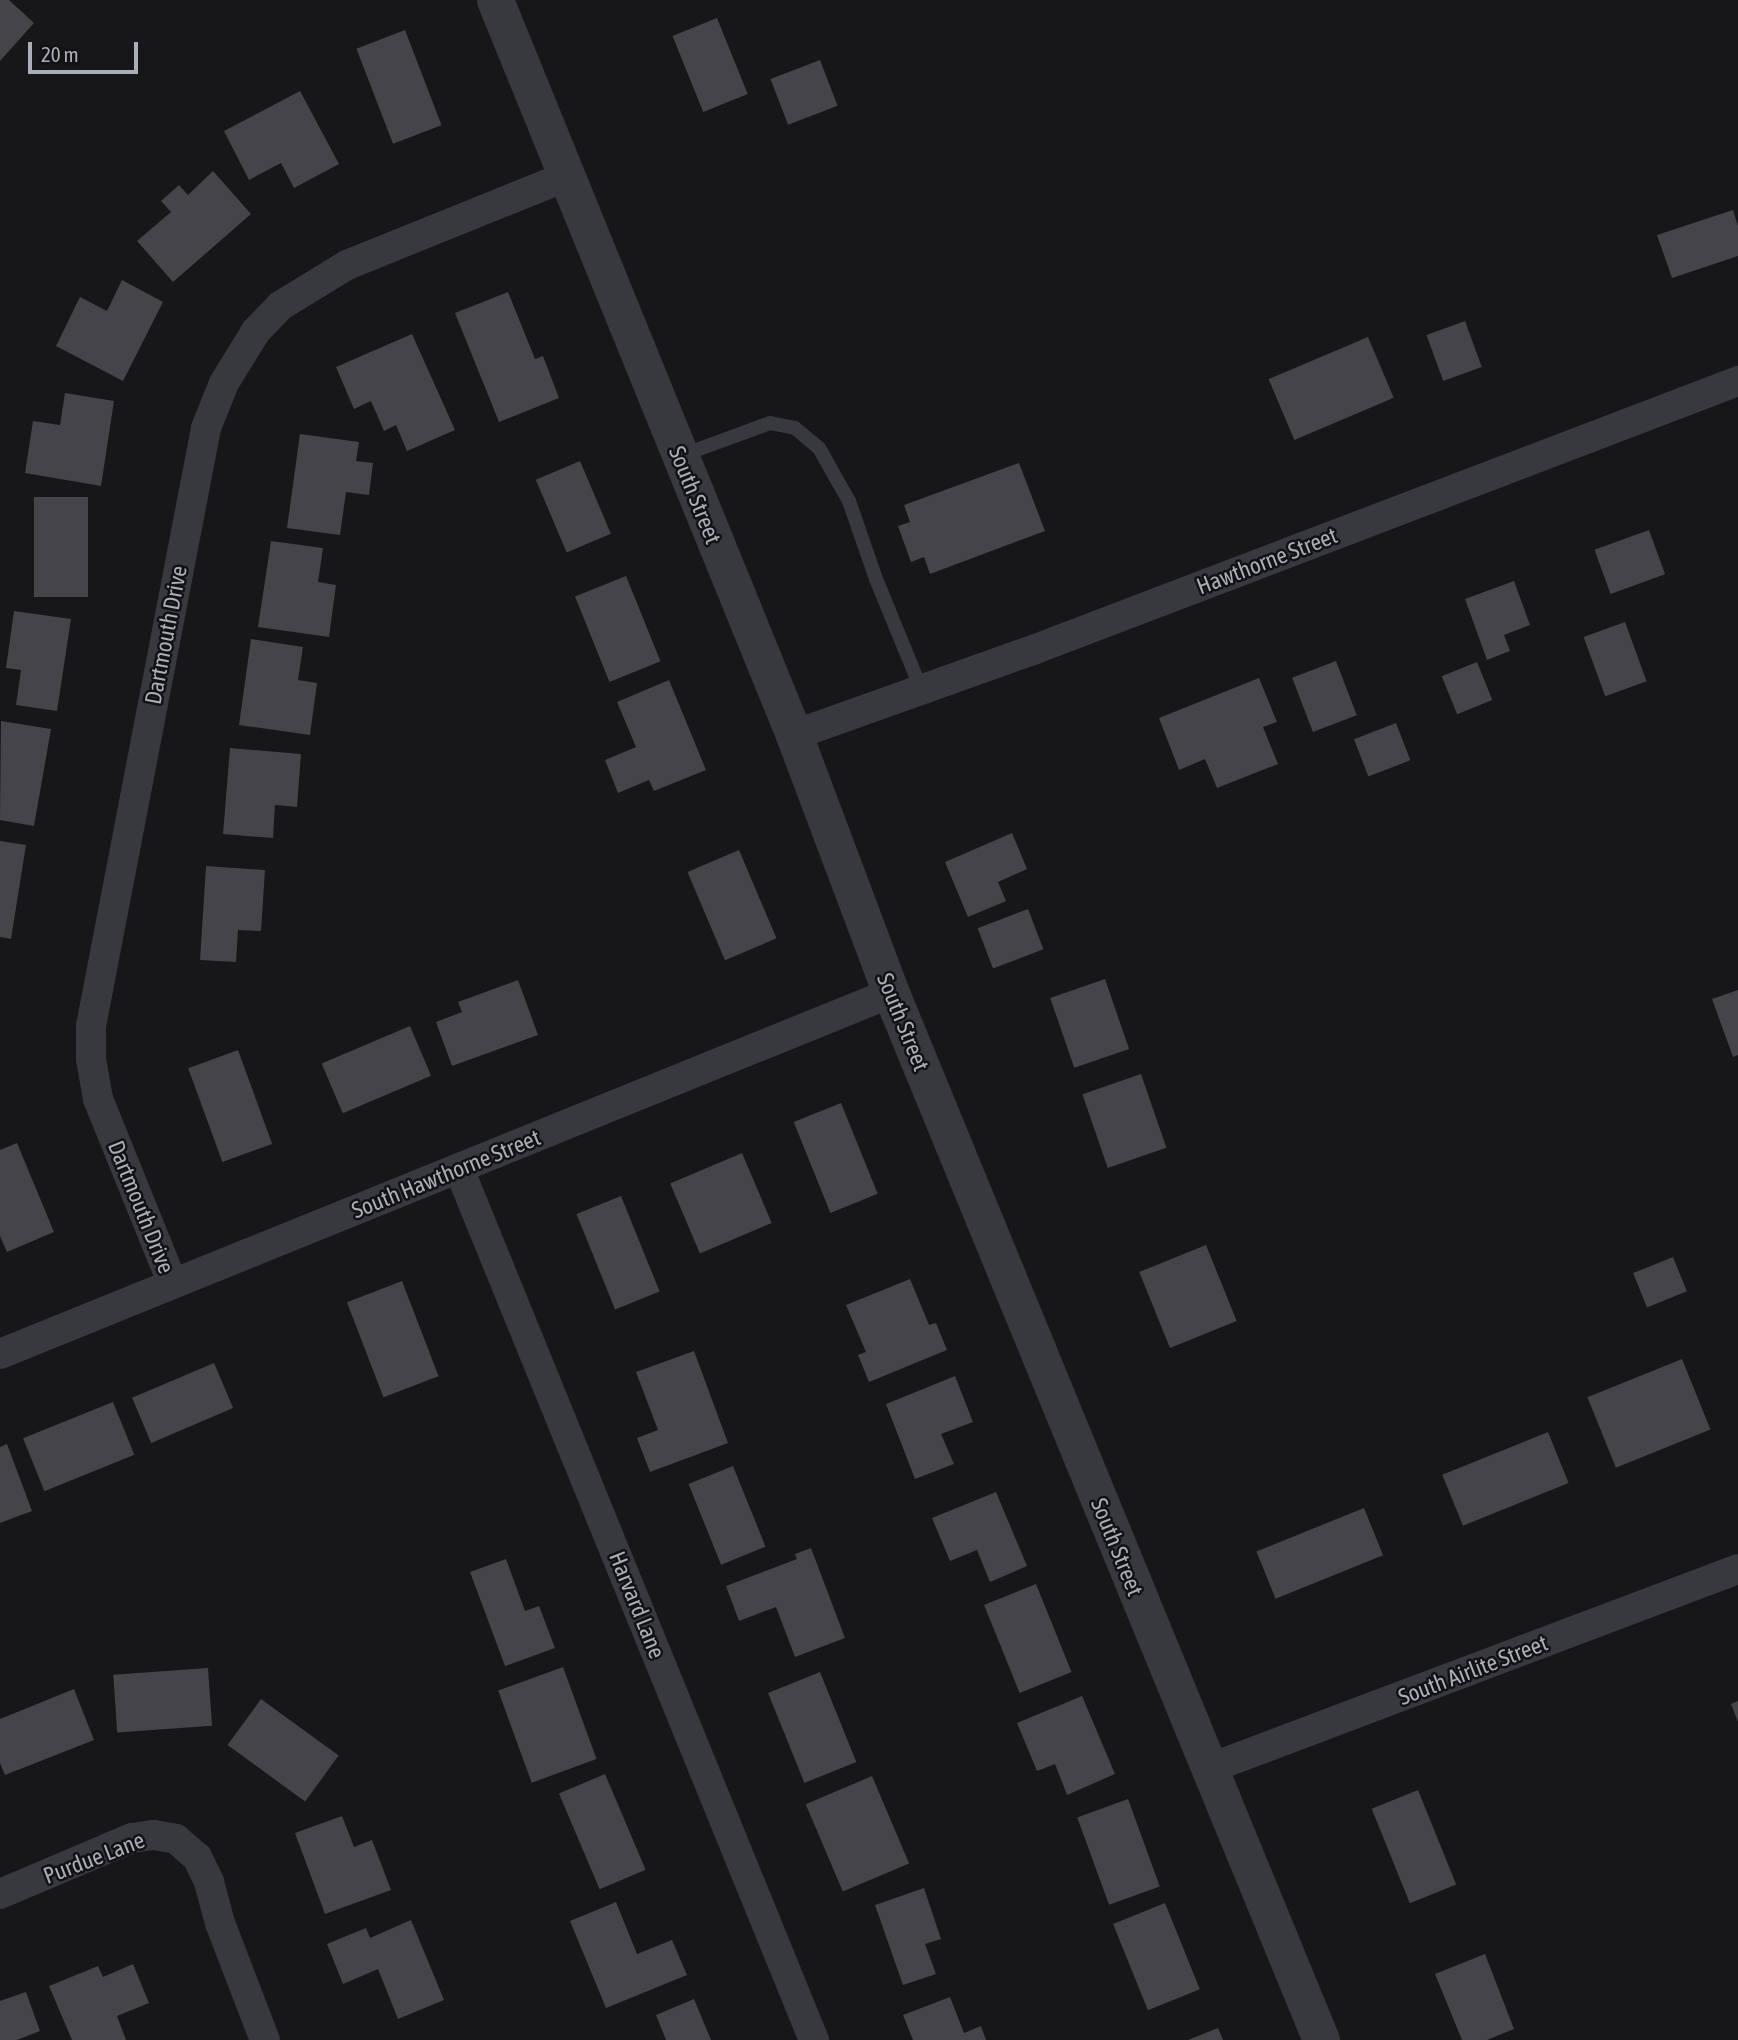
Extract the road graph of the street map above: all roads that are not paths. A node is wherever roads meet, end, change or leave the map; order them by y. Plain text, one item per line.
1 (495, 0) edge
2 (566, 176) junction
3 (1738, 381) edge
4 (679, 457) junction
5 (922, 691) junction
6 (794, 735) junction
7 (891, 993) junction
8 (459, 1169) junction
9 (172, 1282) junction
10 (0, 1354) edge
11 (1738, 1569) edge
12 (1208, 1769) junction
13 (0, 1894) edge
14 (265, 2040) edge
15 (814, 2040) edge
16 (1321, 2040) edge

1 - 2 street, South Street
2 - 4 street, South Street
2 - 9 street, Dartmouth Drive
3 - 5 street, Hawthorne Street
4 - 5 lane
4 - 6 street, South Street
5 - 6 street, Hawthorne Street
6 - 7 street, South Street
7 - 8 street, South Hawthorne Street
7 - 12 street, South Street
8 - 9 street, South Hawthorne Street
8 - 15 street, Harvard Lane
9 - 10 street, South Hawthorne Street
11 - 12 street, South Airlite Street
12 - 16 street, South Street
13 - 14 street, Purdue Lane

